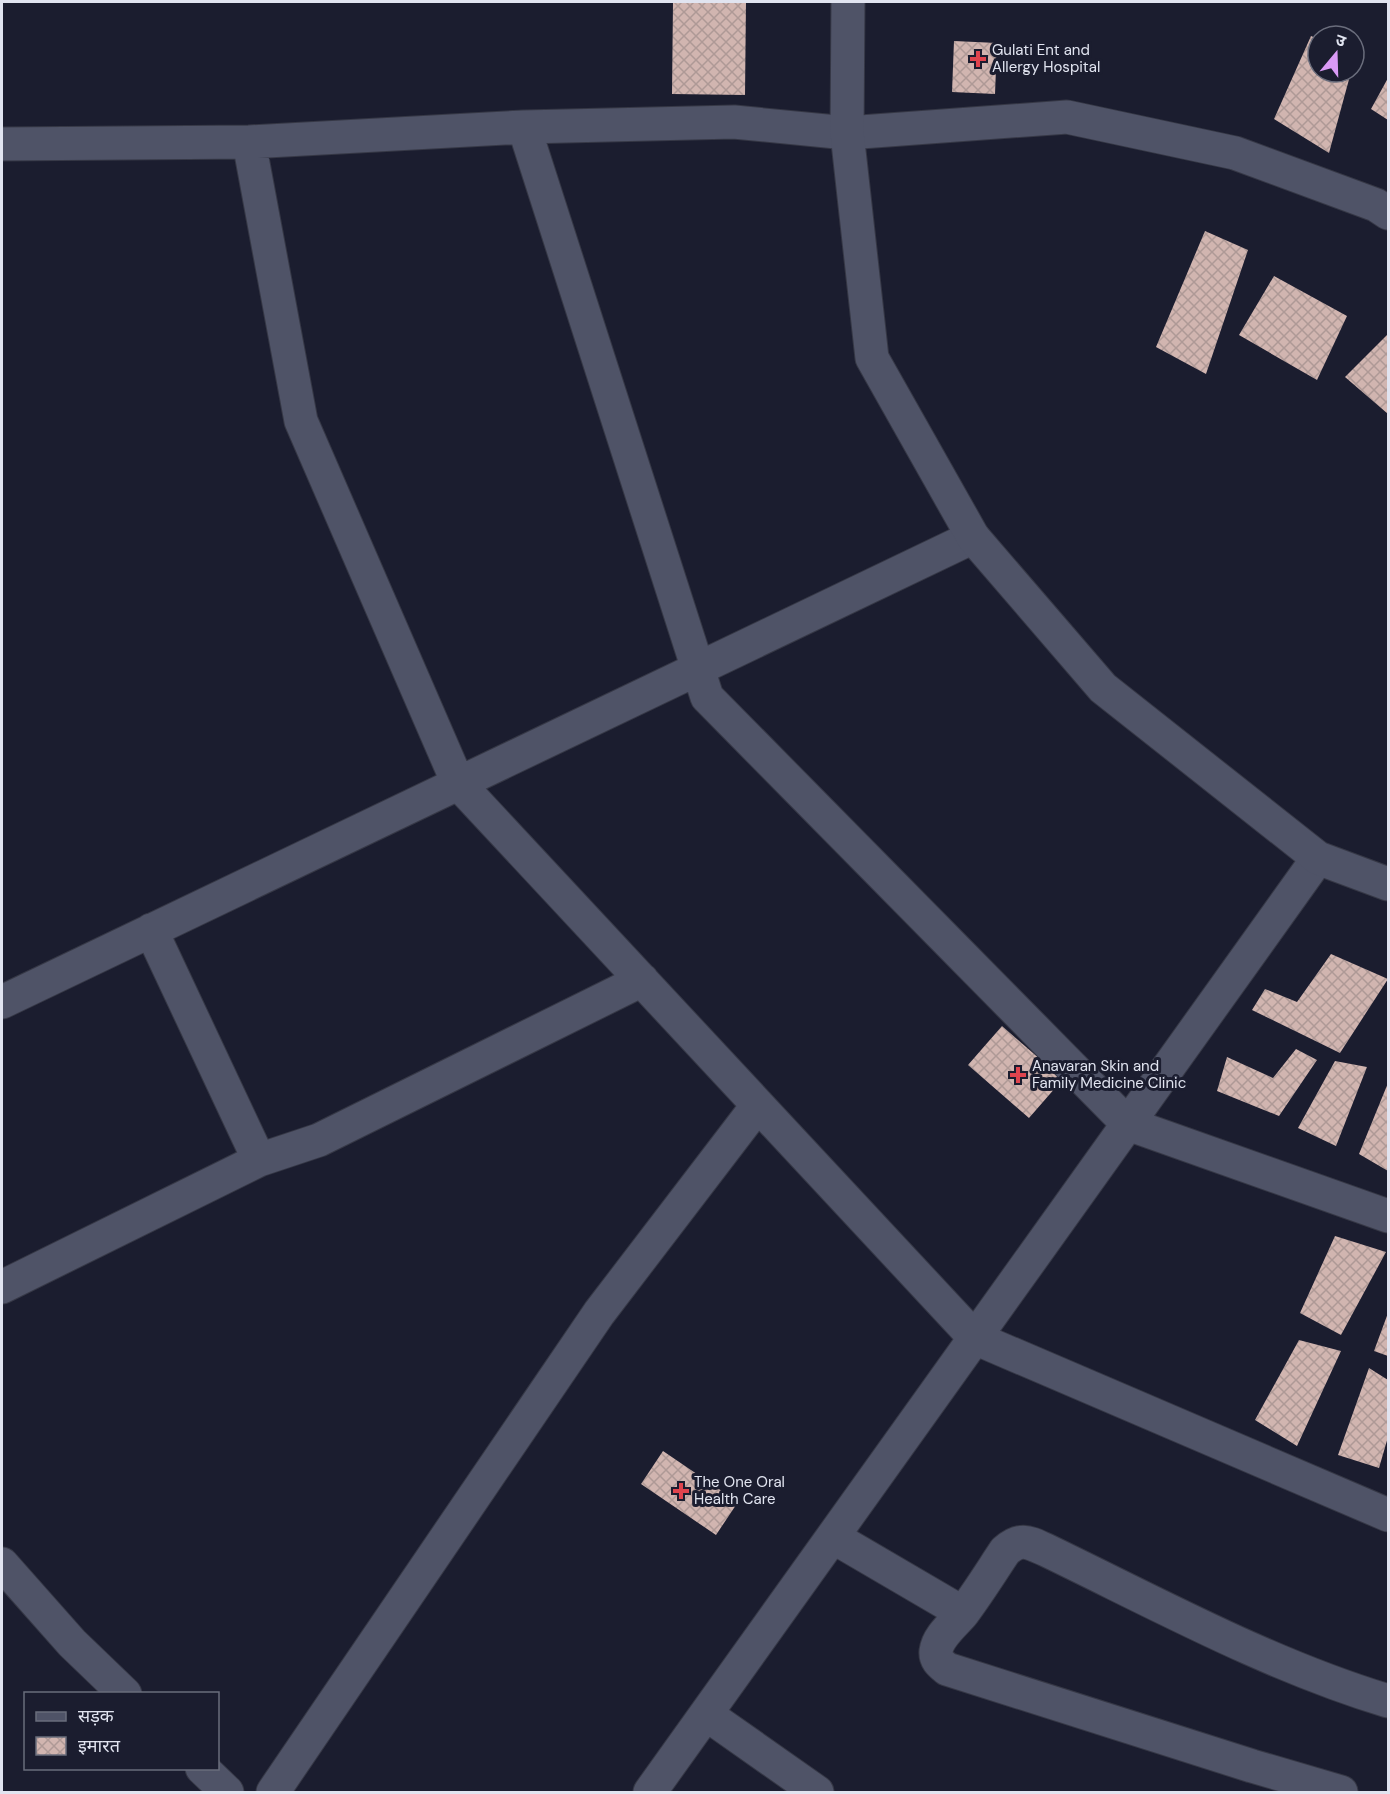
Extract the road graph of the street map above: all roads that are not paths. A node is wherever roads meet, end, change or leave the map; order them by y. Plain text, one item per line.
1 (848, 2) edge
2 (524, 127) junction
3 (847, 133) junction
4 (249, 142) junction
5 (2, 144) edge
6 (1389, 213) edge
7 (973, 537) junction
8 (698, 669) junction
9 (458, 783) junction
10 (1318, 858) junction
11 (1389, 884) edge
12 (151, 930) junction
13 (642, 980) junction
14 (2, 1002) edge
15 (758, 1105) junction
16 (1128, 1124) junction
17 (259, 1160) junction
18 (1389, 1216) edge
19 (2, 1287) edge
20 (975, 1338) junction
21 (1389, 1515) edge
22 (833, 1537) junction
23 (2, 1564) edge
24 (963, 1613) junction
25 (123, 1692) edge
26 (1389, 1701) edge
27 (706, 1714) junction
28 (204, 1770) edge
29 (227, 1792) edge
30 (273, 1792) edge
31 (650, 1792) edge
32 (817, 1792) edge
33 (1341, 1792) edge

1 - 3 street
2 - 3 street
2 - 4 street
2 - 8 street
3 - 6 street
3 - 7 street
4 - 5 street
4 - 9 street
7 - 8 street
7 - 10 street
8 - 9 street
8 - 16 street
9 - 12 street
9 - 13 street
10 - 11 street
10 - 16 street
12 - 14 street
12 - 17 street
13 - 15 street
13 - 17 street
15 - 20 street
15 - 30 street
16 - 18 street
16 - 20 street
17 - 19 street
20 - 21 street
20 - 22 street
22 - 24 street
22 - 27 street
23 - 25 street
24 - 26 street
24 - 33 street
27 - 31 street
27 - 32 street
28 - 29 street

